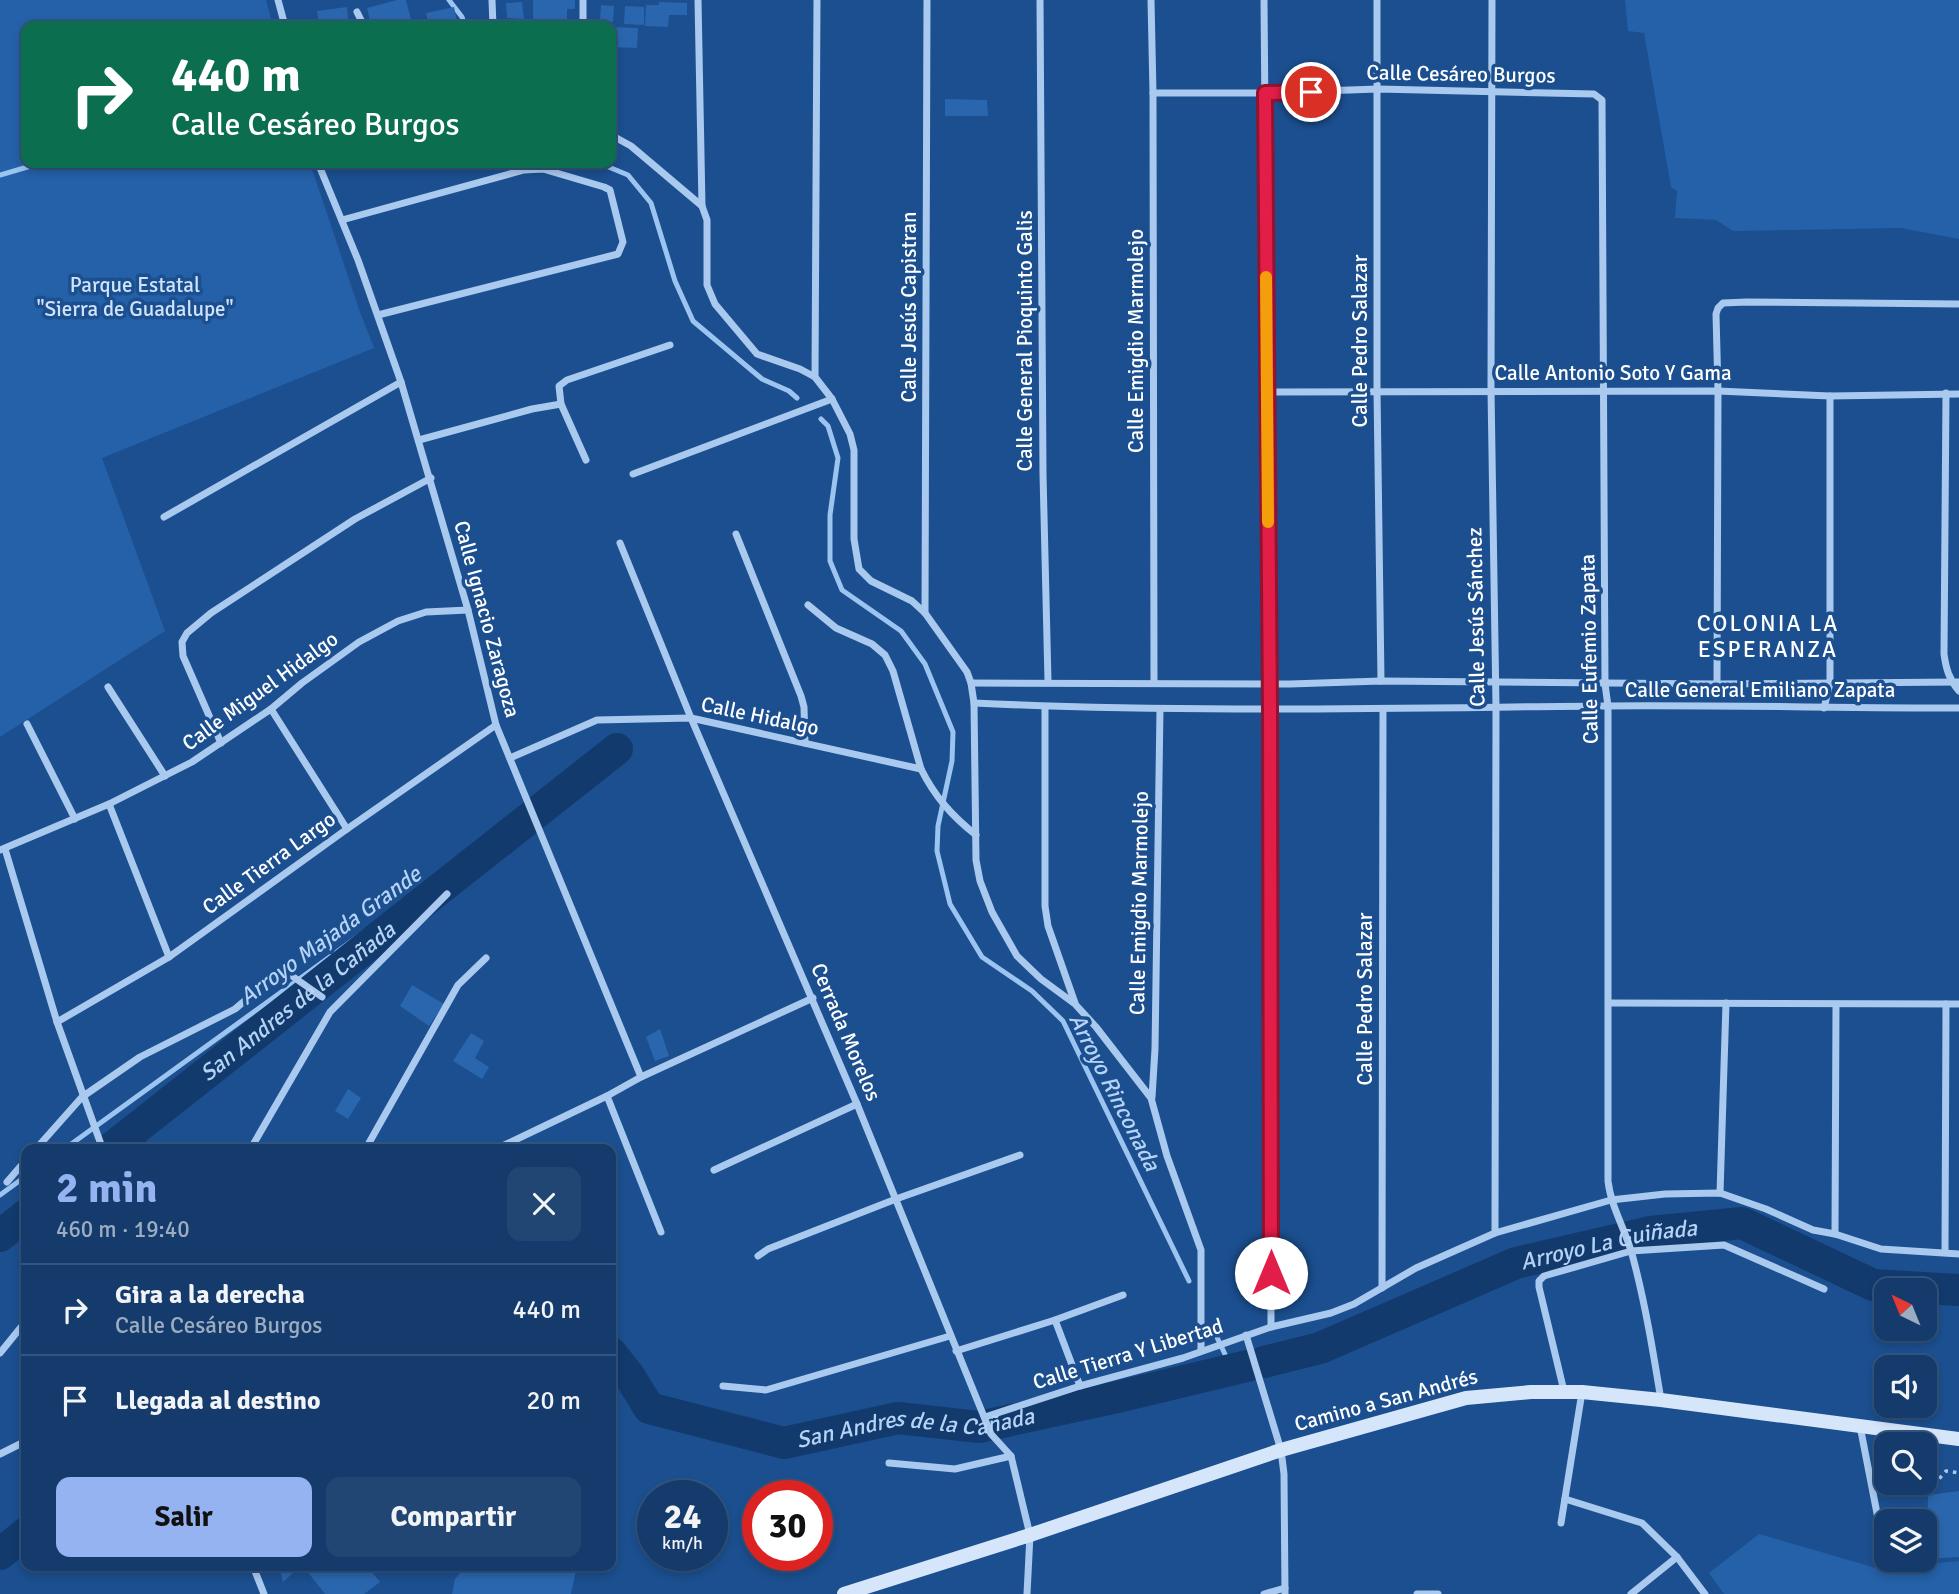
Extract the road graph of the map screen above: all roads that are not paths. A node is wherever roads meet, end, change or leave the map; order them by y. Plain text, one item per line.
1 (278, 0) edge
2 (492, 0) edge
3 (583, 0) edge
4 (698, 0) edge
5 (817, 0) edge
6 (927, 0) edge
7 (1040, 0) edge
8 (1151, 0) edge
9 (1265, 0) edge
10 (1377, 0) edge
11 (1492, 0) edge
12 (357, 12) dead end
13 (284, 21) edge
14 (362, 21) edge
15 (493, 21) edge
16 (583, 21) edge
17 (1378, 89) junction
18 (1492, 92) junction
19 (1153, 93) junction
20 (1265, 93) junction
21 (1600, 97) joint
22 (616, 138) edge
23 (320, 168) edge
24 (702, 206) junction
25 (342, 220) junction
26 (1959, 304) edge
27 (378, 315) junction
28 (670, 345) dead end
29 (814, 377) junction
30 (401, 382) junction
31 (1377, 390) junction
32 (1491, 390) junction
33 (1603, 390) junction
34 (1718, 391) junction
35 (1267, 392) junction
36 (1946, 393) junction
37 (1959, 394) edge
38 (1830, 396) junction
39 (832, 399) junction
40 (561, 404) junction
41 (419, 440) junction
42 (586, 460) dead end
43 (633, 474) dead end
44 (431, 478) junction
45 (164, 517) dead end
46 (736, 534) dead end
47 (620, 543) dead end
48 (808, 605) dead end
49 (468, 610) junction
50 (925, 613) junction
51 (1048, 681) junction
52 (1381, 681) junction
53 (971, 682) junction
54 (1955, 682) edge
55 (1154, 683) junction
56 (1270, 683) junction
57 (1494, 683) junction
58 (1829, 683) junction
59 (1605, 684) junction
60 (1717, 684) junction
61 (108, 687) dead end
62 (1959, 691) edge
63 (974, 703) junction
64 (1045, 706) junction
65 (1608, 706) junction
66 (1496, 707) junction
67 (1824, 708) junction
68 (1959, 708) edge
69 (271, 709) junction
70 (1160, 709) junction
71 (1383, 709) junction
72 (1270, 710) junction
73 (691, 718) junction
74 (27, 724) dead end
75 (496, 725) junction
76 (221, 743) junction
77 (805, 743) junction
78 (510, 758) junction
79 (921, 769) junction
80 (165, 776) junction
81 (109, 804) junction
82 (75, 819) junction
83 (347, 829) junction
84 (976, 835) junction
85 (2, 850) edge
86 (447, 894) dead end
87 (169, 957) junction
88 (486, 958) dead end
89 (322, 997) dead end
90 (813, 998) junction
91 (1609, 1003) junction
92 (1726, 1003) junction
93 (1959, 1003) edge
94 (1075, 1004) junction
95 (1946, 1004) junction
96 (1836, 1005) junction
97 (57, 1022) junction
98 (641, 1077) junction
99 (607, 1096) junction
100 (82, 1097) junction
101 (1152, 1098) junction
102 (858, 1104) junction
103 (515, 1140) junction
104 (40, 1144) edge
105 (101, 1144) edge
106 (253, 1144) edge
107 (368, 1144) edge
108 (507, 1144) edge
109 (516, 1144) edge
110 (1020, 1155) dead end
111 (21, 1166) edge
112 (714, 1170) dead end
113 (7, 1182) dead end
114 (1720, 1193) junction
115 (896, 1199) junction
116 (1611, 1200) junction
117 (662, 1232) dead end
118 (1495, 1233) junction
119 (1835, 1234) junction
120 (1630, 1248) junction
121 (1945, 1252) junction
122 (1959, 1254) edge
123 (758, 1256) dead end
124 (1382, 1288) junction
125 (1824, 1289) dead end
126 (1123, 1295) dead end
127 (1055, 1320) junction
128 (21, 1327) edge
129 (1271, 1327) junction
130 (1246, 1335) junction
131 (950, 1336) junction
132 (956, 1351) junction
133 (1201, 1351) junction
134 (0, 1353) edge
135 (723, 1386) dead end
136 (1080, 1386) junction
137 (1564, 1392) junction
138 (1582, 1392) junction
139 (1661, 1400) junction
140 (986, 1419) junction
141 (1860, 1425) junction
142 (1959, 1439) edge
143 (21, 1444) edge
144 (1281, 1450) junction
145 (0, 1454) edge
146 (1011, 1456) junction
147 (889, 1463) dead end
148 (1565, 1499) junction
149 (1876, 1509) edge
150 (1561, 1522) dead end
151 (1030, 1535) junction
152 (1676, 1557) junction
153 (255, 1571) edge
154 (1285, 1591) edge
155 (264, 1594) edge
156 (844, 1594) edge
157 (1027, 1594) edge
158 (1264, 1594) edge
159 (1417, 1594) edge
160 (1438, 1594) edge
161 (1631, 1594) edge
162 (1704, 1594) edge

1 - 13 street
2 - 15 street
3 - 16 street
4 - 24 street
5 - 29 street
6 - 50 street, Calle Jesús Capistran
7 - 51 street, Calle General Pioquinto Galis
8 - 19 street, Calle Emigdio Marmolejo
9 - 20 street
10 - 17 street, Calle Pedro Salazar
11 - 18 street, Calle Jesús Sánchez
12 - 14 street
17 - 18 street, Calle Cesáreo Burgos
17 - 20 street, Calle Cesáreo Burgos
17 - 31 street, Calle Pedro Salazar
18 - 21 street, Calle Cesáreo Burgos
18 - 32 street, Calle Jesús Sánchez
19 - 20 street, Calle Cesáreo Burgos
19 - 55 street, Calle Emigdio Marmolejo
20 - 35 street
21 - 33 street, Calle Eufemio Zapata
22 - 24 street
23 - 25 street, Calle Ignacio Zaragoza
24 - 29 street
25 - 27 street, Calle Ignacio Zaragoza
25 - 27 street
26 - 34 street
27 - 30 street, Calle Ignacio Zaragoza
28 - 40 street
29 - 39 street
30 - 41 street, Calle Ignacio Zaragoza
30 - 45 street
31 - 32 street, Calle Antonio Soto Y Gama
31 - 35 street, Calle Antonio Soto Y Gama
31 - 52 street, Calle Pedro Salazar
32 - 33 street, Calle Antonio Soto Y Gama
32 - 57 street, Calle Jesús Sánchez
33 - 34 street, Calle Antonio Soto Y Gama
33 - 59 street, Calle Eufemio Zapata
34 - 38 street, Calle Antonio Soto Y Gama
34 - 60 street
35 - 56 street
36 - 37 street, Calle Antonio Soto Y Gama
36 - 38 street, Calle Antonio Soto Y Gama
36 - 54 street
38 - 58 street
39 - 43 street
39 - 50 street
40 - 41 street
40 - 42 street
41 - 44 street, Calle Ignacio Zaragoza
44 - 49 street, Calle Ignacio Zaragoza
44 - 76 street
46 - 77 street
47 - 73 street, Cerrada Morelos
48 - 79 street
49 - 69 street, Calle Miguel Hidalgo
49 - 75 street, Calle Ignacio Zaragoza
50 - 53 street
51 - 53 street, Calle General Emiliano Zapata
51 - 55 street, Calle General Emiliano Zapata
52 - 56 street, Calle General Emiliano Zapata
52 - 57 street, Calle General Emiliano Zapata
53 - 63 street
54 - 58 street, Calle General Emiliano Zapata
54 - 62 street
55 - 56 street, Calle General Emiliano Zapata
56 - 72 street
57 - 59 street, Calle General Emiliano Zapata
57 - 66 street, Calle Jesús Sánchez
58 - 60 street, Calle General Emiliano Zapata
58 - 67 street
59 - 60 street, Calle General Emiliano Zapata
59 - 65 street, Calle Eufemio Zapata
61 - 80 street
63 - 64 street, Calle General Emiliano Zapata
63 - 84 street
64 - 70 street, Calle General Emiliano Zapata
64 - 94 street
65 - 66 street, Calle General Emiliano Zapata
65 - 67 street, Calle General Emiliano Zapata
65 - 91 street, Calle Eufemio Zapata
66 - 71 street, Calle General Emiliano Zapata
66 - 118 street, Calle Jesús Sánchez
67 - 68 street, Calle General Emiliano Zapata
69 - 76 street, Calle Miguel Hidalgo
69 - 83 street
70 - 72 street, Calle General Emiliano Zapata
70 - 101 street, Calle Emigdio Marmolejo
71 - 72 street, Calle General Emiliano Zapata
71 - 124 street, Calle Pedro Salazar
72 - 129 street
73 - 77 street, Calle Hidalgo
73 - 78 street, Calle Hidalgo
73 - 90 street, Cerrada Morelos
74 - 82 street
75 - 78 street, Calle Ignacio Zaragoza
75 - 83 street, Calle Tierra Largo
76 - 80 street, Calle Miguel Hidalgo
77 - 79 street, Calle Hidalgo
78 - 98 street, Calle Ignacio Zaragoza
79 - 84 street
80 - 81 street, Calle Miguel Hidalgo
81 - 82 street, Calle Miguel Hidalgo
81 - 87 street
82 - 85 street, Calle Miguel Hidalgo
83 - 87 street, Calle Tierra Largo
84 - 94 street
85 - 97 street
86 - 106 street
87 - 97 street, Calle Tierra Largo
88 - 107 street
89 - 100 street
90 - 98 street
90 - 102 street, Cerrada Morelos
91 - 92 street
91 - 116 street, Calle Eufemio Zapata
92 - 96 street
92 - 114 street
93 - 95 street
94 - 101 street
95 - 96 street
95 - 121 street
96 - 119 street
97 - 100 street
98 - 99 street
99 - 103 street
99 - 117 street
100 - 104 street
100 - 105 street
101 - 133 street
102 - 112 street
102 - 115 street, Cerrada Morelos
103 - 108 street
103 - 109 street
110 - 115 street
111 - 113 street
114 - 116 street, Calle Tierra Y Libertad
114 - 119 street, Calle Tierra Y Libertad
115 - 123 street
115 - 131 street, Cerrada Morelos
116 - 118 street, Calle Tierra Y Libertad
116 - 120 street, Calle Eufemio Zapata
118 - 124 street, Calle Tierra Y Libertad
119 - 121 street, Calle Tierra Y Libertad
120 - 125 street
120 - 137 street
120 - 139 street, Calle Eufemio Zapata
121 - 122 street, Calle Tierra Y Libertad
124 - 129 street, Calle Tierra Y Libertad
126 - 127 street
127 - 132 street
127 - 136 street
128 - 134 street
129 - 130 street, Calle Tierra Y Libertad
130 - 133 street, Calle Tierra Y Libertad
130 - 144 street
131 - 132 street, Cerrada Morelos
131 - 135 street
132 - 140 street, Cerrada Morelos
133 - 136 street, Calle Tierra Y Libertad
136 - 140 street, Calle Tierra Y Libertad
137 - 138 street, Camino a San Andrés
137 - 144 street, Camino a San Andrés
138 - 139 street, Camino a San Andrés
138 - 148 street
139 - 141 street, Camino a San Andrés
140 - 146 street, Cerrada Morelos
141 - 142 street, Camino a San Andrés
141 - 149 street
143 - 145 street
144 - 151 street, Camino a San Andrés
144 - 154 street
146 - 147 street
146 - 151 street, Cerrada Morelos
148 - 150 street
148 - 152 street
151 - 156 street, Camino a San Andrés
151 - 157 street, Cerrada Morelos
152 - 161 street
152 - 162 street
153 - 155 street
154 - 158 street
159 - 160 street

